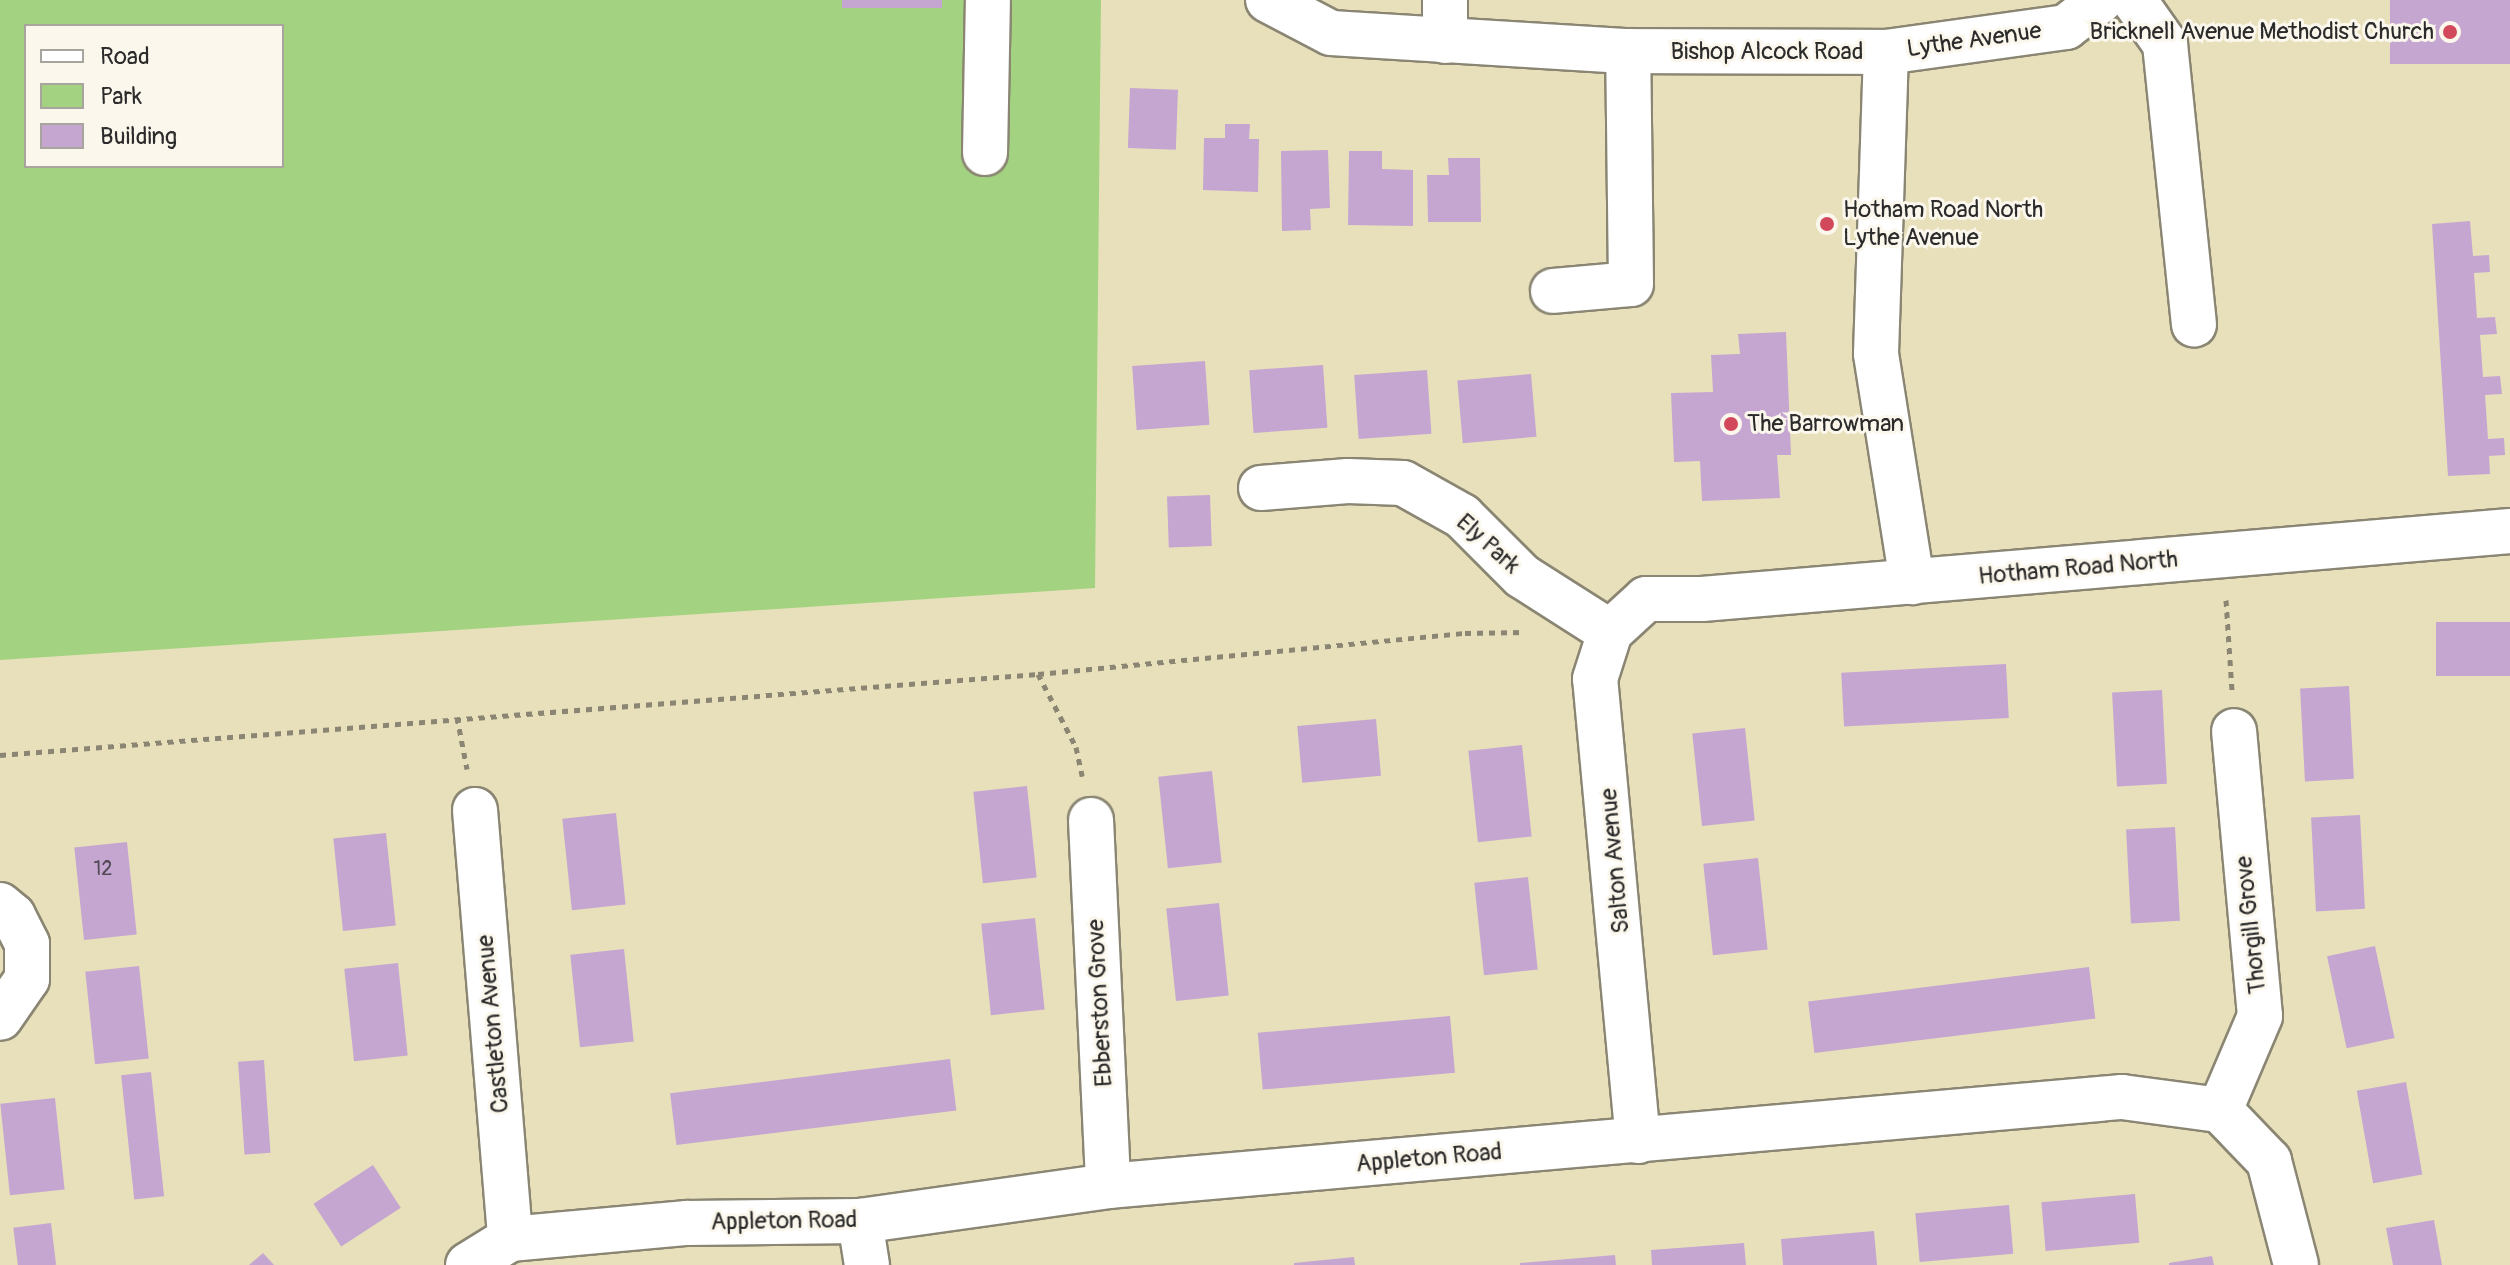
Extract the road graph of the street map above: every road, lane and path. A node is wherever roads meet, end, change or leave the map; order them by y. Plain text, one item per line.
1 (988, 0) edge
2 (1268, 0) edge
3 (2101, 0) edge
4 (2134, 0) edge
5 (1445, 20) edge
6 (1628, 51) junction
7 (1886, 52) junction
8 (985, 153) dead end
9 (1553, 291) dead end
10 (2194, 325) dead end
11 (1261, 488) dead end
12 (2510, 531) edge
13 (2223, 555) junction
14 (1912, 582) junction
15 (1646, 599) joint
16 (1538, 632) dead end
17 (1610, 632) junction
18 (1038, 674) junction
19 (2234, 731) joint
20 (0, 755) edge
21 (475, 810) dead end
22 (1091, 820) joint
23 (0, 905) edge
24 (0, 1018) edge
25 (2220, 1110) junction
26 (1638, 1141) junction
27 (1108, 1186) junction
28 (860, 1221) junction
29 (510, 1239) junction
30 (468, 1265) edge
31 (867, 1265) edge
32 (2296, 1265) edge

1 - 8 street
2 - 5 street, Bishop Alcock Road
3 - 7 street, Lythe Avenue
4 - 10 street
5 - 6 street, Bishop Alcock Road
6 - 7 street, Bishop Alcock Road
6 - 9 street
7 - 14 street, Bishop Alcock Road
11 - 17 street, Ely Park
12 - 13 street, Hotham Road North
13 - 14 street, Hotham Road North
13 - 19 path
14 - 15 street, Hotham Road North
15 - 17 street, Salton Avenue
16 - 18 path
17 - 26 street, Salton Avenue
18 - 20 path
18 - 22 path
19 - 25 street, Thorgill Grove
21 - 29 street, Castleton Avenue
22 - 27 street, Ebberston Grove
23 - 24 street
25 - 26 street, Appleton Road
25 - 32 street
26 - 27 street, Appleton Road
27 - 28 street, Appleton Road
28 - 29 street, Appleton Road
28 - 31 street
29 - 30 street, Appleton Road

